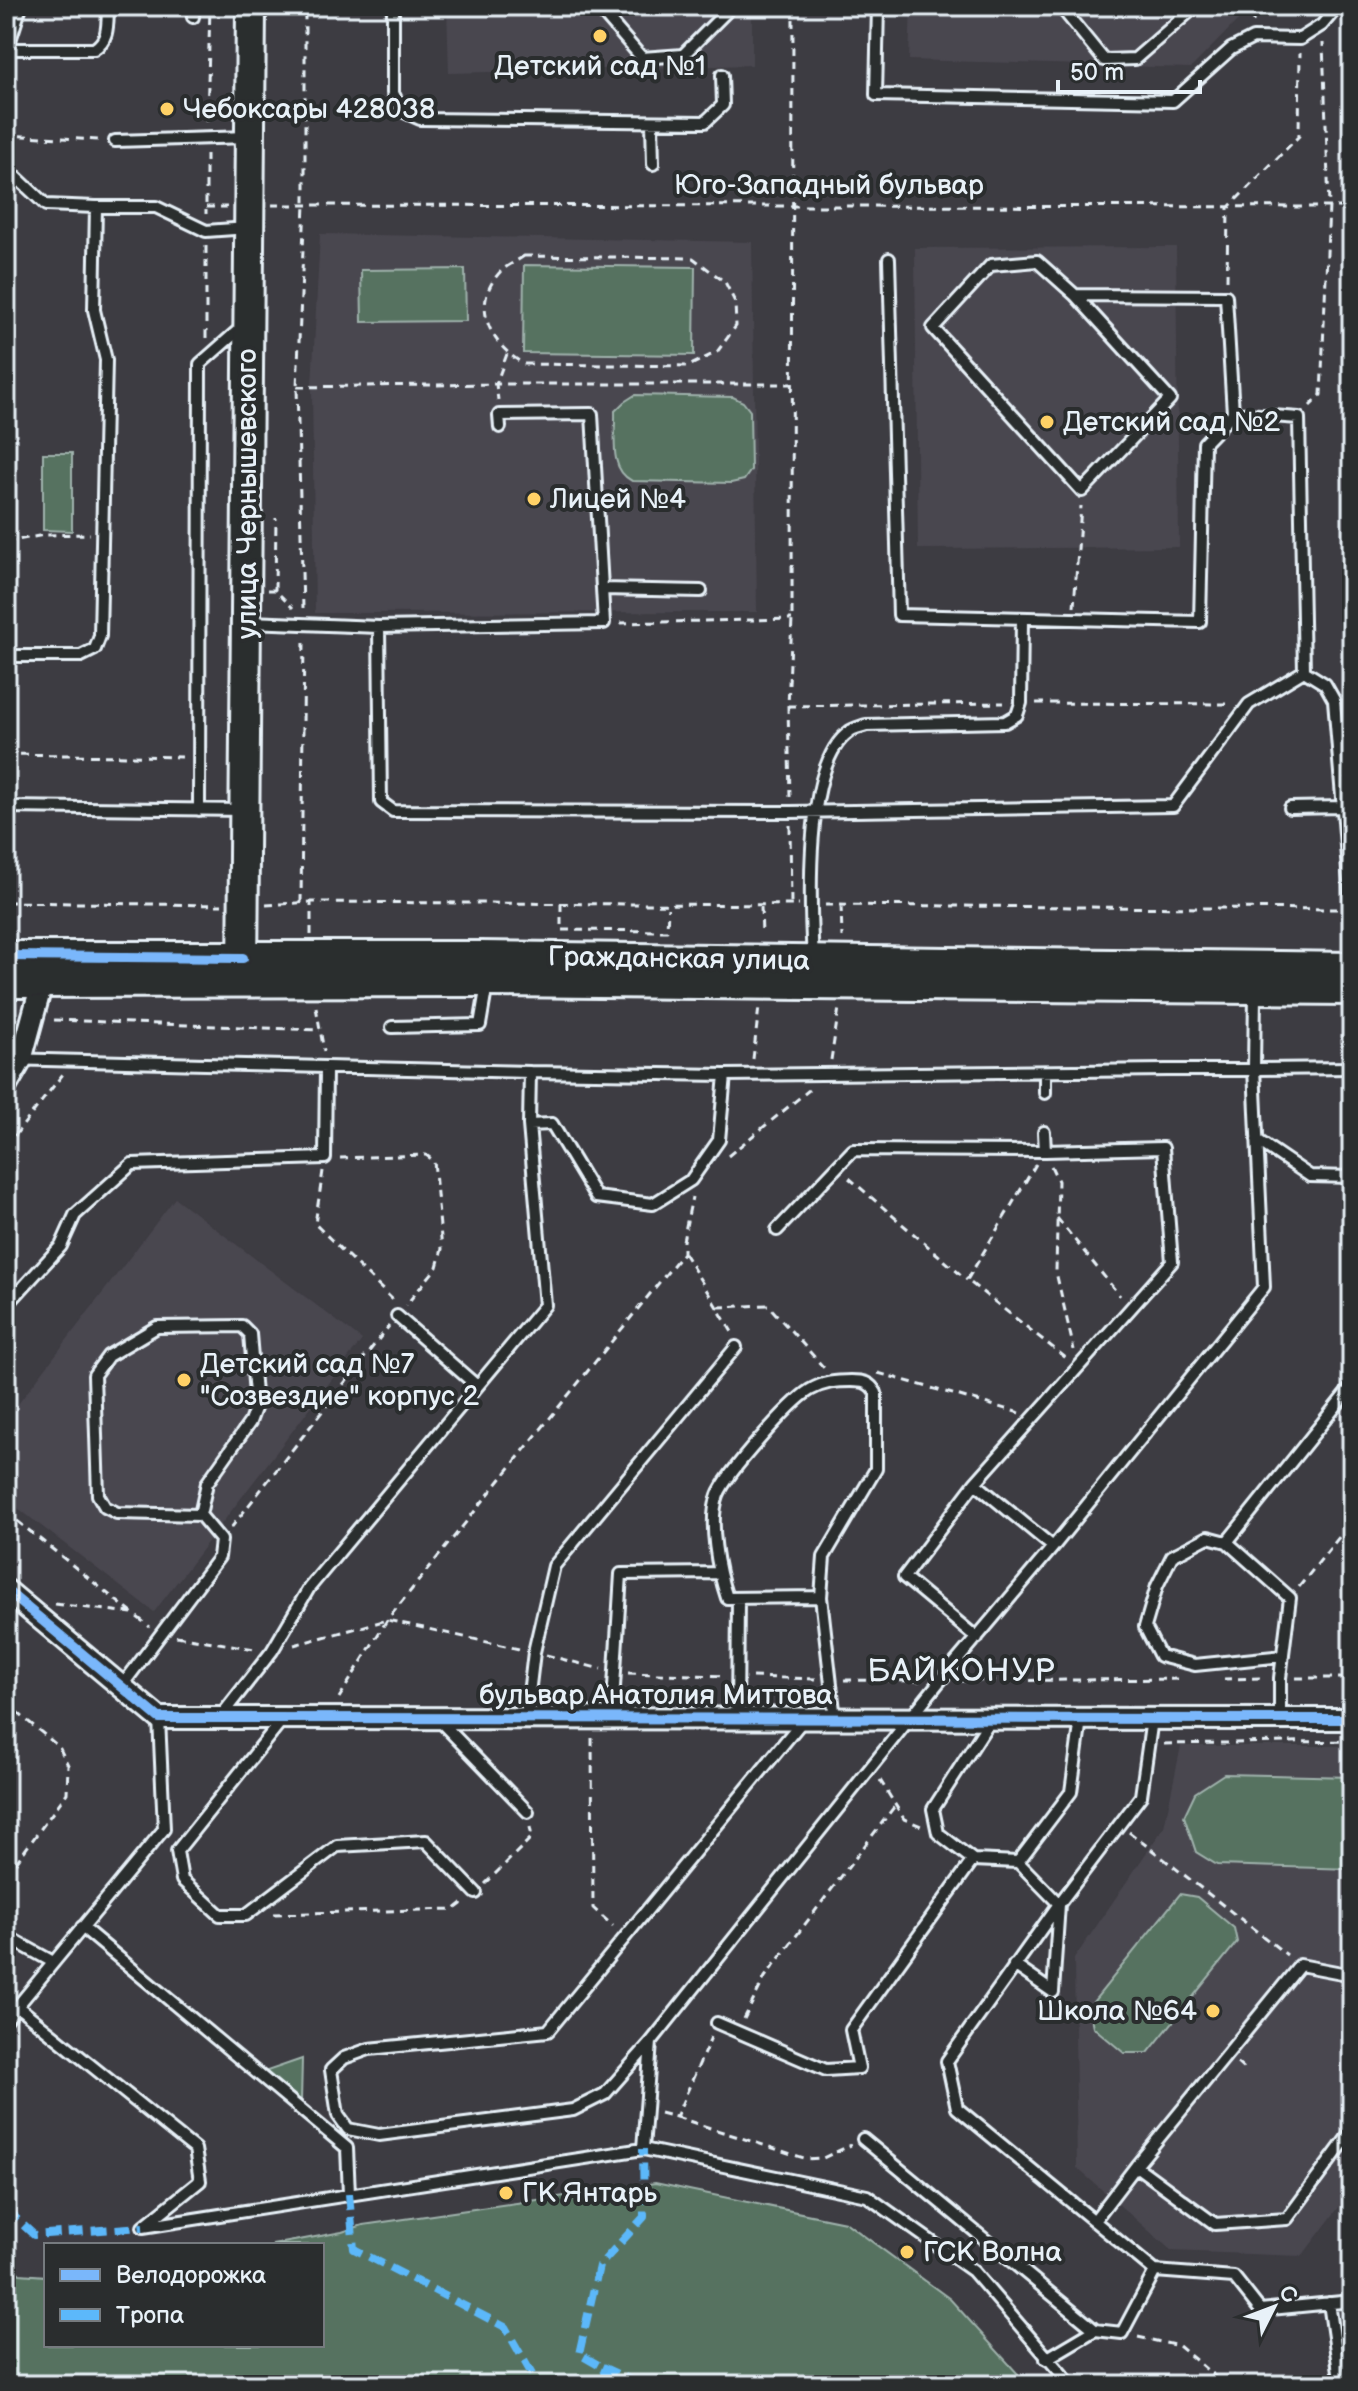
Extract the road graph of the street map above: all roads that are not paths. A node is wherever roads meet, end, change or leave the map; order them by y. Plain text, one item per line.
1 (21, 6) edge
2 (108, 6) edge
3 (251, 6) edge
4 (393, 6) edge
5 (597, 6) edge
6 (725, 6) edge
7 (878, 6) edge
8 (1060, 6) edge
9 (1196, 6) edge
10 (1338, 6) edge
11 (6, 51) edge
12 (722, 75) dead end
13 (652, 122) junction
14 (250, 137) junction
15 (115, 141) road end
16 (6, 156) edge
17 (653, 164) dead end
18 (96, 207) junction
19 (247, 213) junction
20 (889, 259) dead end
21 (1075, 295) junction
22 (249, 321) junction
23 (1233, 413) junction
24 (499, 421) road end
25 (602, 589) junction
26 (701, 591) dead end
27 (1022, 619) junction
28 (246, 621) junction
29 (379, 627) junction
30 (6, 656) edge
31 (1304, 671) junction
32 (1352, 742) edge
33 (1338, 743) junction
34 (6, 807) edge
35 (1343, 807) junction
36 (1290, 808) dead end
37 (199, 810) junction
38 (245, 810) junction
39 (814, 812) junction
40 (1350, 858) edge
41 (1352, 919) edge
42 (6, 956) edge
43 (50, 956) junction
44 (1352, 967) edge
45 (243, 970) junction
46 (813, 974) junction
47 (487, 982) junction
48 (6, 983) edge
49 (42, 983) junction
50 (1255, 989) junction
51 (1352, 990) edge
52 (392, 1027) dead end
53 (14, 1060) edge
54 (1254, 1068) junction
55 (1352, 1068) edge
56 (326, 1069) junction
57 (530, 1072) junction
58 (1045, 1073) junction
59 (725, 1075) junction
60 (6, 1086) edge
61 (1045, 1093) dead end
62 (529, 1125) junction
63 (1044, 1132) dead end
64 (1257, 1140) junction
65 (1045, 1151) junction
66 (1352, 1177) edge
67 (777, 1230) dead end
68 (6, 1306) edge
69 (397, 1316) road end
70 (736, 1347) road end
71 (477, 1386) junction
72 (1352, 1386) edge
73 (975, 1483) junction
74 (200, 1515) junction
75 (1227, 1542) junction
76 (1053, 1547) junction
77 (718, 1573) junction
78 (821, 1597) junction
79 (11, 1598) edge
80 (738, 1598) junction
81 (977, 1638) junction
82 (1283, 1656) junction
83 (121, 1687) junction
84 (159, 1718) junction
85 (220, 1718) junction
86 (283, 1718) junction
87 (438, 1719) junction
88 (526, 1719) junction
89 (601, 1719) junction
90 (737, 1719) junction
91 (804, 1719) junction
92 (835, 1719) junction
93 (910, 1719) junction
94 (991, 1719) junction
95 (1081, 1719) junction
96 (1152, 1719) junction
97 (1280, 1719) junction
98 (1352, 1719) edge
99 (528, 1812) road end
100 (973, 1860) junction
101 (1018, 1862) junction
102 (476, 1893) road end
103 (1059, 1904) junction
104 (82, 1927) junction
105 (6, 1936) edge
106 (53, 1962) junction
107 (1014, 1965) junction
108 (1352, 1975) edge
109 (17, 2006) junction
110 (6, 2020) edge
111 (717, 2023) road end
112 (651, 2042) junction
113 (1352, 2131) edge
114 (863, 2139) road end
115 (643, 2149) junction
116 (1136, 2166) junction
117 (349, 2194) junction
118 (1094, 2221) junction
119 (1155, 2271) junction
120 (1352, 2301) edge
121 (1329, 2303) junction
122 (1095, 2330) junction
123 (1046, 2359) junction
124 (1071, 2385) edge
125 (1341, 2385) edge

1 - 11 lane
2 - 11 lane
3 - 14 main road, улица Чернышевского
4 - 13 lane
5 - 6 lane
7 - 10 lane
8 - 9 lane
12 - 13 lane
13 - 17 lane
14 - 15 lane
14 - 19 main road, улица Чернышевского
16 - 18 lane
18 - 19 lane
18 - 30 lane
19 - 22 main road, улица Чернышевского
20 - 27 lane
21 - 21 lane
21 - 23 lane
22 - 28 main road, улица Чернышевского
22 - 37 lane
23 - 27 lane
23 - 31 lane
24 - 25 lane
25 - 26 lane
25 - 29 lane
27 - 39 lane
28 - 29 lane
28 - 38 main road, улица Чернышевского
29 - 39 lane
31 - 33 lane
31 - 39 lane
32 - 33 lane
33 - 35 lane
34 - 37 lane
35 - 36 lane
35 - 40 lane
37 - 38 lane
38 - 45 main road, улица Чернышевского
39 - 46 lane
40 - 41 lane
42 - 43 main road, Гражданская улица
43 - 45 main road, Гражданская улица
43 - 49 main road
44 - 46 main road, Гражданская улица
45 - 46 main road, Гражданская улица
45 - 47 main road, Гражданская улица
45 - 49 main road, Гражданская улица
46 - 47 main road, Гражданская улица
46 - 50 main road, Гражданская улица
47 - 52 lane
48 - 49 main road, Гражданская улица
49 - 53 street
50 - 51 main road, Гражданская улица
50 - 54 lane
53 - 56 lane
53 - 60 street
54 - 55 lane
54 - 58 lane
54 - 64 lane
56 - 57 lane
56 - 68 lane
57 - 59 lane
57 - 62 lane
58 - 59 lane
58 - 61 lane
59 - 62 lane
62 - 71 lane
63 - 65 lane
64 - 66 lane
64 - 76 lane
65 - 67 lane
65 - 73 lane
69 - 71 lane
70 - 88 lane
71 - 85 lane
72 - 75 lane
73 - 76 lane
73 - 81 lane
74 - 74 lane
74 - 83 lane
75 - 82 lane
75 - 82 lane
76 - 81 lane
77 - 78 lane
77 - 80 lane
77 - 89 lane
78 - 80 lane
78 - 92 lane
79 - 83 street
80 - 90 lane
81 - 93 lane
82 - 97 lane
83 - 84 street
84 - 85 street, бульвар Анатолия Миттова
84 - 104 lane
85 - 86 street, бульвар Анатолия Миттова
86 - 87 street, бульвар Анатолия Миттова
86 - 102 lane
87 - 88 street, бульвар Анатолия Миттова
87 - 99 lane
88 - 89 street, бульвар Анатолия Миттова
89 - 90 street, бульвар Анатолия Миттова
90 - 91 street, бульвар Анатолия Миттова
91 - 92 street, бульвар Анатолия Миттова
91 - 112 lane
92 - 93 street, бульвар Анатолия Миттова
93 - 94 street, бульвар Анатолия Миттова
93 - 112 lane
94 - 95 street, бульвар Анатолия Миттова
94 - 100 lane
95 - 96 street, бульвар Анатолия Миттова
95 - 101 lane
96 - 97 street, бульвар Анатолия Миттова
96 - 103 lane
97 - 98 street, бульвар Анатолия Миттова
100 - 101 lane
100 - 111 lane
101 - 103 lane
103 - 107 lane
103 - 107 lane
104 - 106 lane
104 - 117 lane
105 - 106 lane
106 - 109 lane
107 - 118 lane
108 - 116 lane
109 - 110 lane
109 - 117 lane
112 - 115 lane
113 - 116 lane
114 - 122 lane
115 - 117 lane
115 - 123 lane
116 - 118 lane
118 - 119 lane
119 - 121 lane
119 - 122 lane
120 - 121 lane
121 - 125 lane
122 - 123 lane
123 - 124 lane

